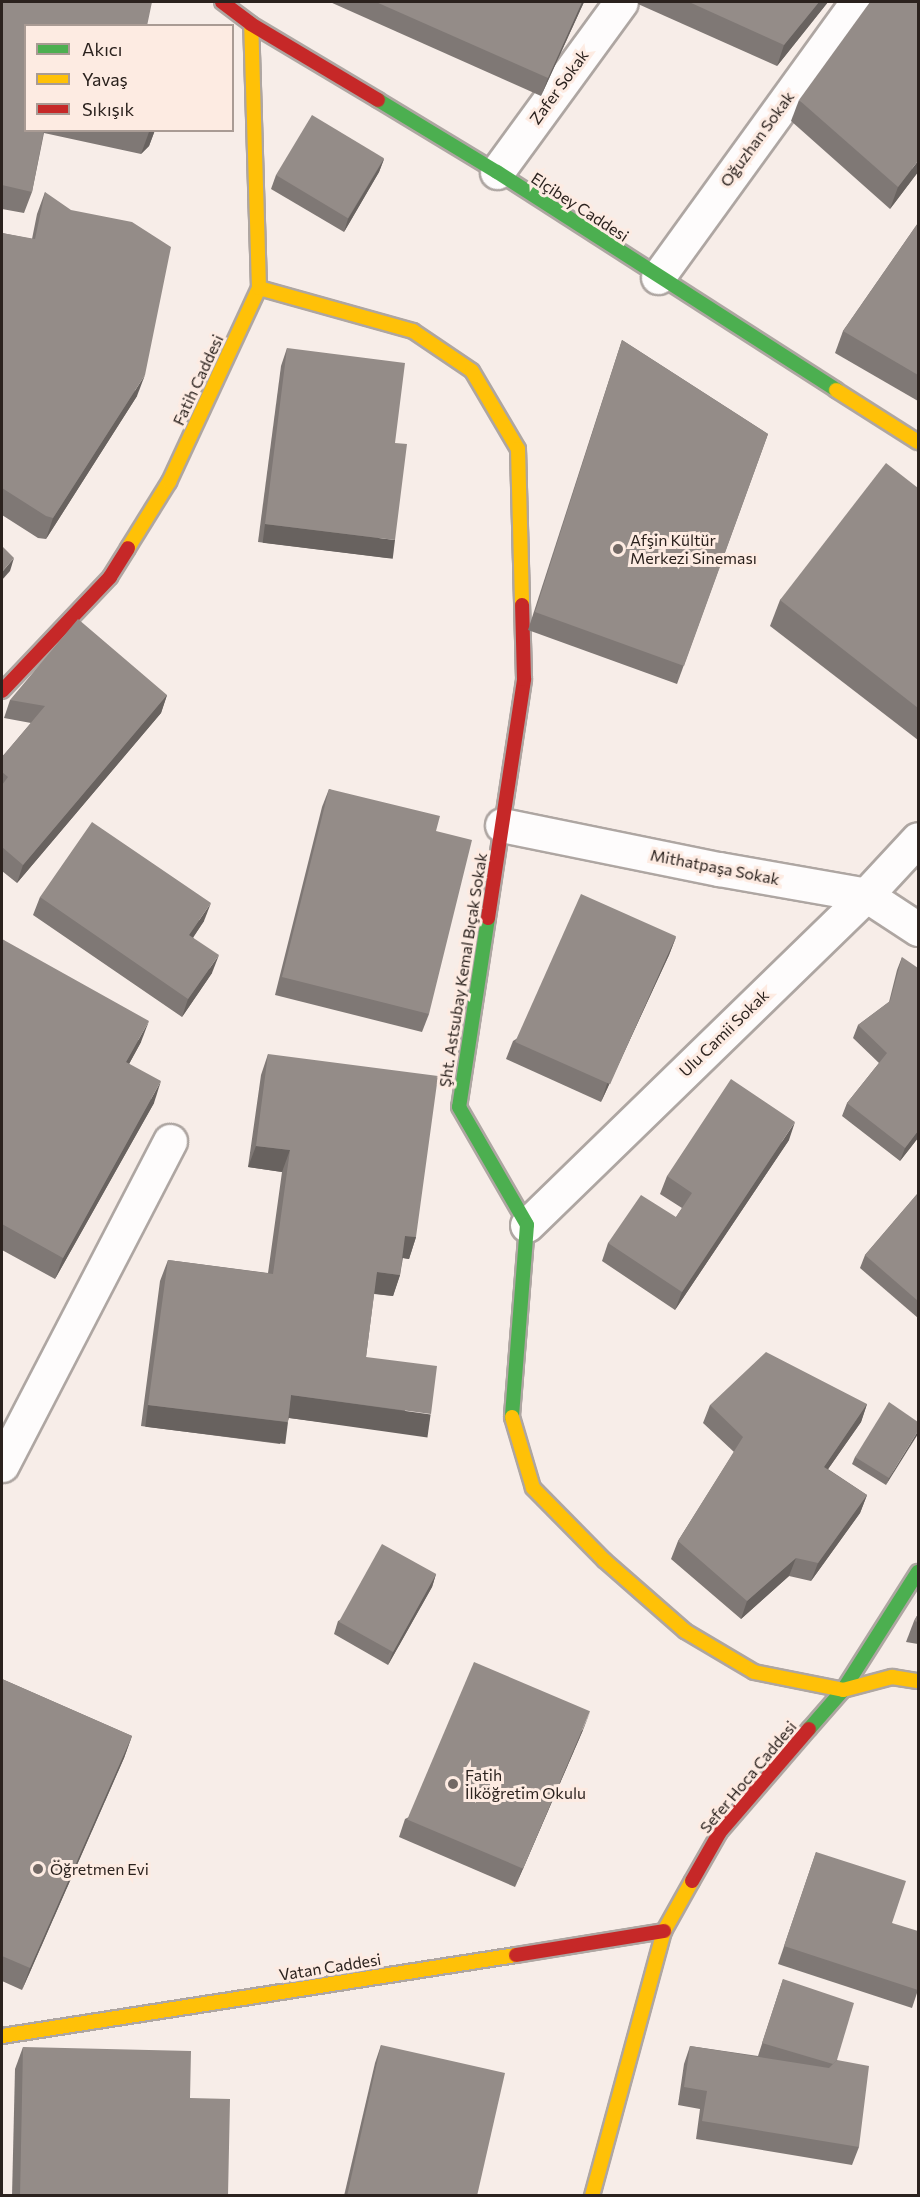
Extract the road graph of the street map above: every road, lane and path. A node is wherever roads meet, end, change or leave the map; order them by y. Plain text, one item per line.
1 (222, 2) edge
2 (621, 2) edge
3 (857, 2) edge
4 (251, 24) junction
5 (496, 172) junction
6 (658, 277) junction
7 (259, 288) junction
8 (918, 442) edge
9 (2, 691) edge
10 (502, 825) junction
11 (918, 839) edge
12 (866, 895) junction
13 (918, 929) edge
14 (170, 1141) dead end
15 (527, 1225) junction
16 (2, 1465) edge
17 (918, 1572) edge
18 (918, 1681) edge
19 (843, 1690) junction
20 (664, 1931) junction
21 (2, 2036) edge
22 (592, 2196) edge

1 - 4 street, Elçibey Caddesi
2 - 5 street, Zafer Sokak
3 - 6 street, Oğuzhan Sokak
4 - 5 street, Elçibey Caddesi
4 - 7 street, Fatih Caddesi
5 - 6 street, Elçibey Caddesi
6 - 8 street, Elçibey Caddesi
7 - 9 street, Fatih Caddesi
7 - 10 street, Şht. Astsubay Kemal Bıçak Sokak
10 - 12 street, Mithatpaşa Sokak
10 - 15 street, Şht. Astsubay Kemal Bıçak Sokak
11 - 12 street, Ulu Camii Sokak
12 - 13 street, Mithatpaşa Sokak
12 - 15 street, Ulu Camii Sokak
14 - 16 street
15 - 19 street
17 - 19 street, Sefer Hoca Caddesi
18 - 19 street
19 - 20 street, Sefer Hoca Caddesi
20 - 21 street, Vatan Caddesi
20 - 22 street, Sefer Hoca Caddesi

